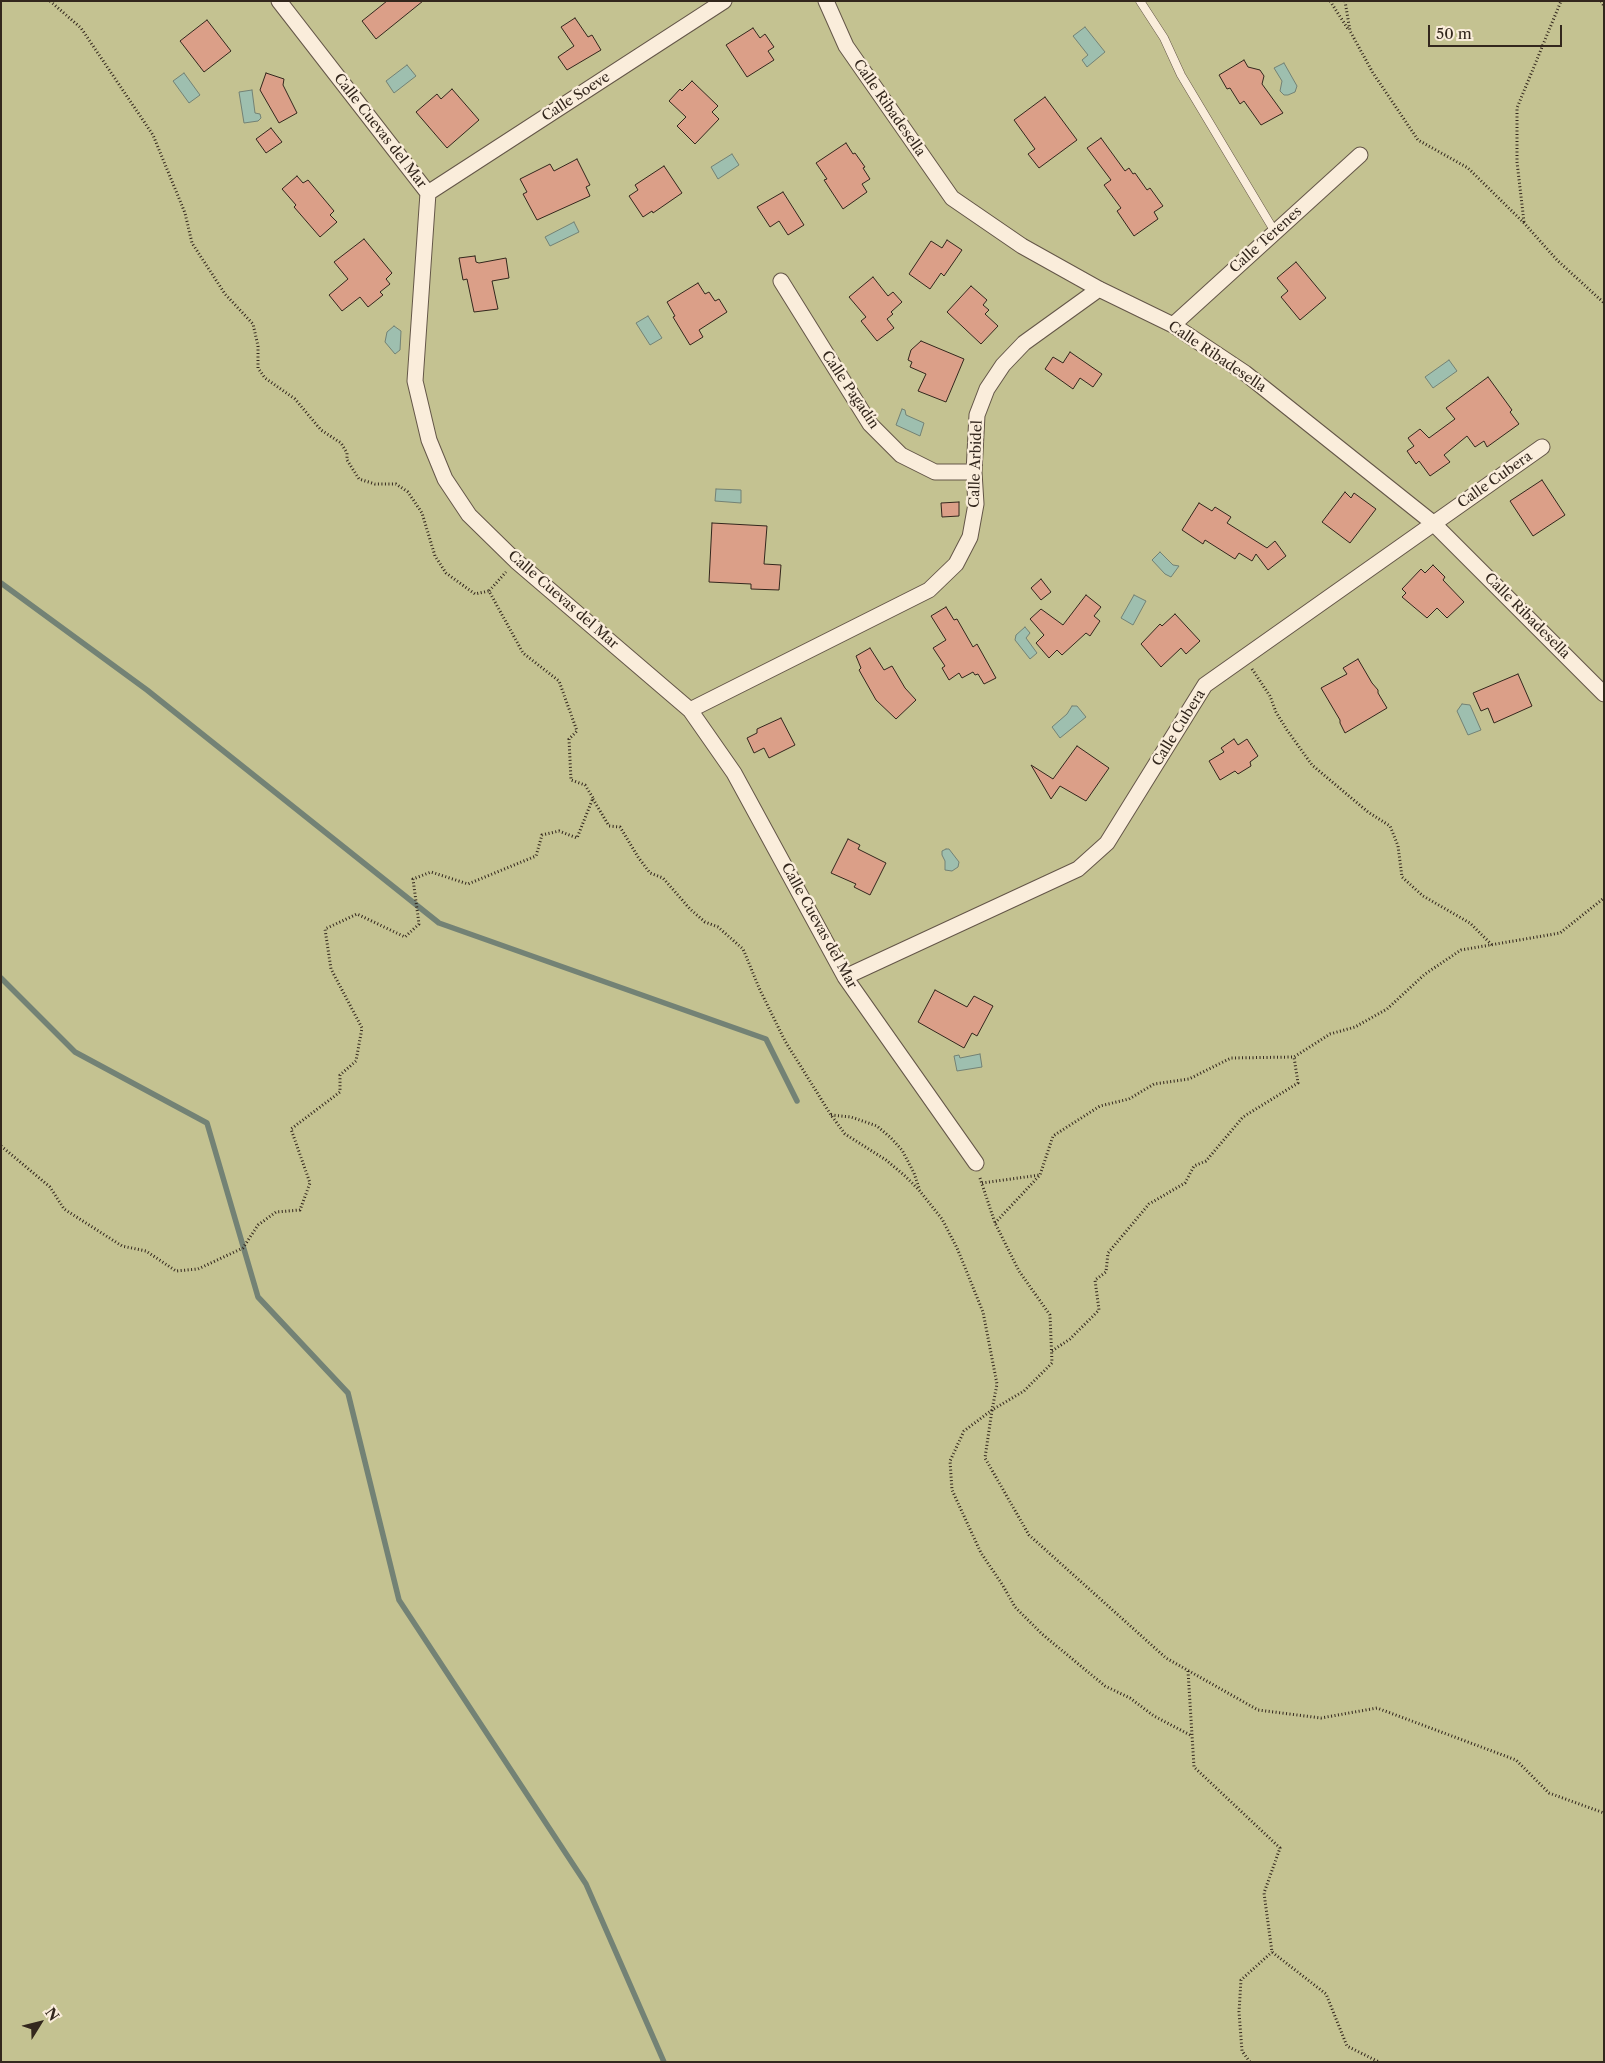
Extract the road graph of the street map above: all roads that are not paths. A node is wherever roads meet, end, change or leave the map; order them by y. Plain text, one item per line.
1 (279, 1) edge
2 (724, 1) edge
3 (826, 1) edge
4 (1140, 1) edge
5 (1360, 155) dead end
6 (428, 192) junction
7 (1275, 232) junction
8 (781, 281) dead end
9 (1099, 289) junction
10 (1173, 325) junction
11 (1542, 447) dead end
12 (974, 472) junction
13 (1433, 523) junction
14 (1604, 694) edge
15 (690, 710) junction
16 (845, 977) junction
17 (976, 1163) road end

1 - 6 street, Calle Cuevas del Mar
2 - 6 street, Calle Soeve
3 - 9 street, Calle Ribadesella
4 - 7 lane
5 - 7 street, Calle Terenes
6 - 15 street, Calle Cuevas del Mar
7 - 10 street, Calle Terenes
8 - 12 street, Calle Pagadín
9 - 10 street, Calle Ribadesella
9 - 12 street, Calle Arbidel
10 - 13 street, Calle Ribadesella
11 - 13 street, Calle Cubera
12 - 15 street, Calle Arbidel
13 - 14 street, Calle Ribadesella
13 - 16 street, Calle Cubera
15 - 16 street, Calle Cuevas del Mar
16 - 17 street, Calle Cuevas del Mar

